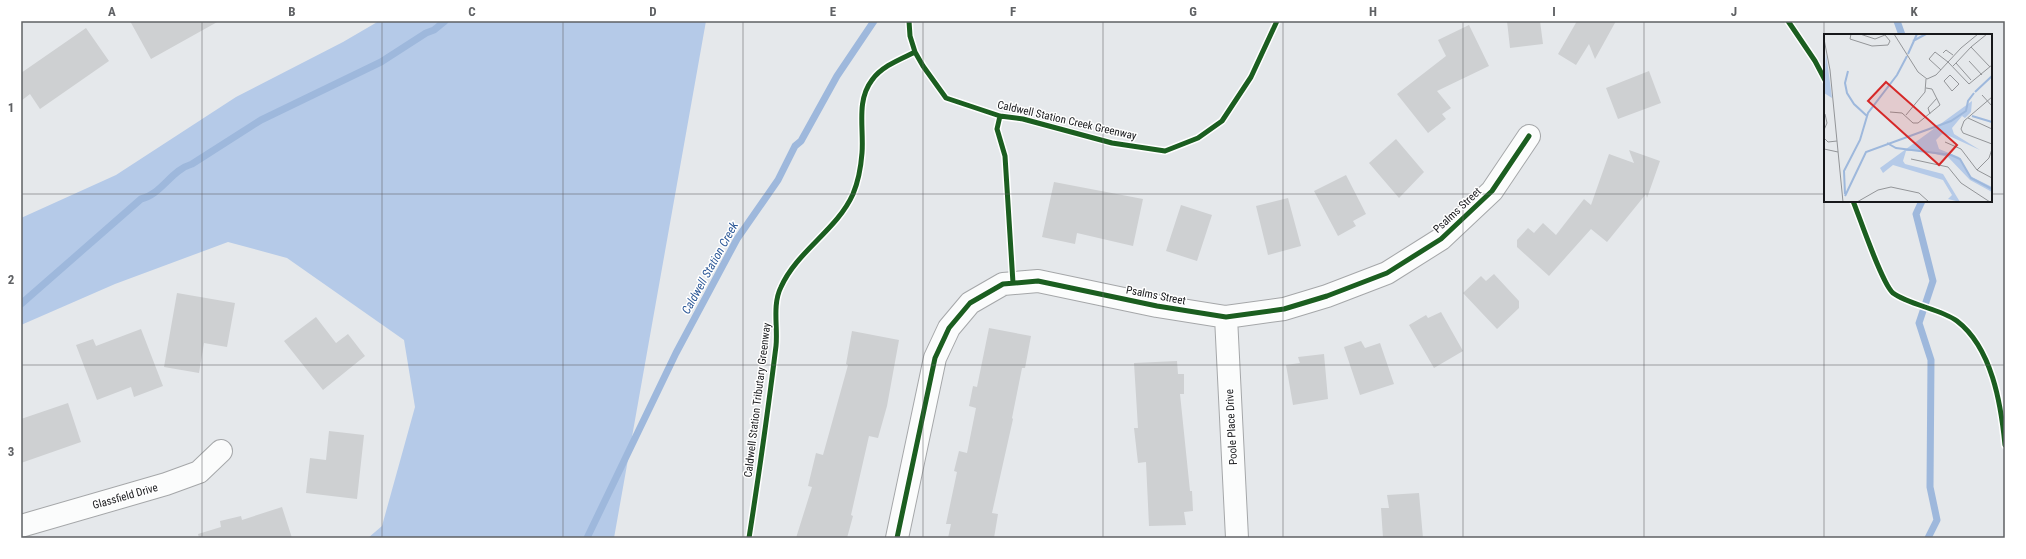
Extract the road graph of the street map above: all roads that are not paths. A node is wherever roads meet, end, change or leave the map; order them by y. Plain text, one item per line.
1 (1529, 136) dead end
2 (1226, 316) junction
3 (221, 451) dead end
4 (21, 526) edge
5 (897, 538) edge
6 (1237, 538) edge

1 - 2 street, Psalms Street
2 - 5 street, Psalms Street
2 - 6 street, Poole Place Drive
3 - 4 street, Glassfield Drive

